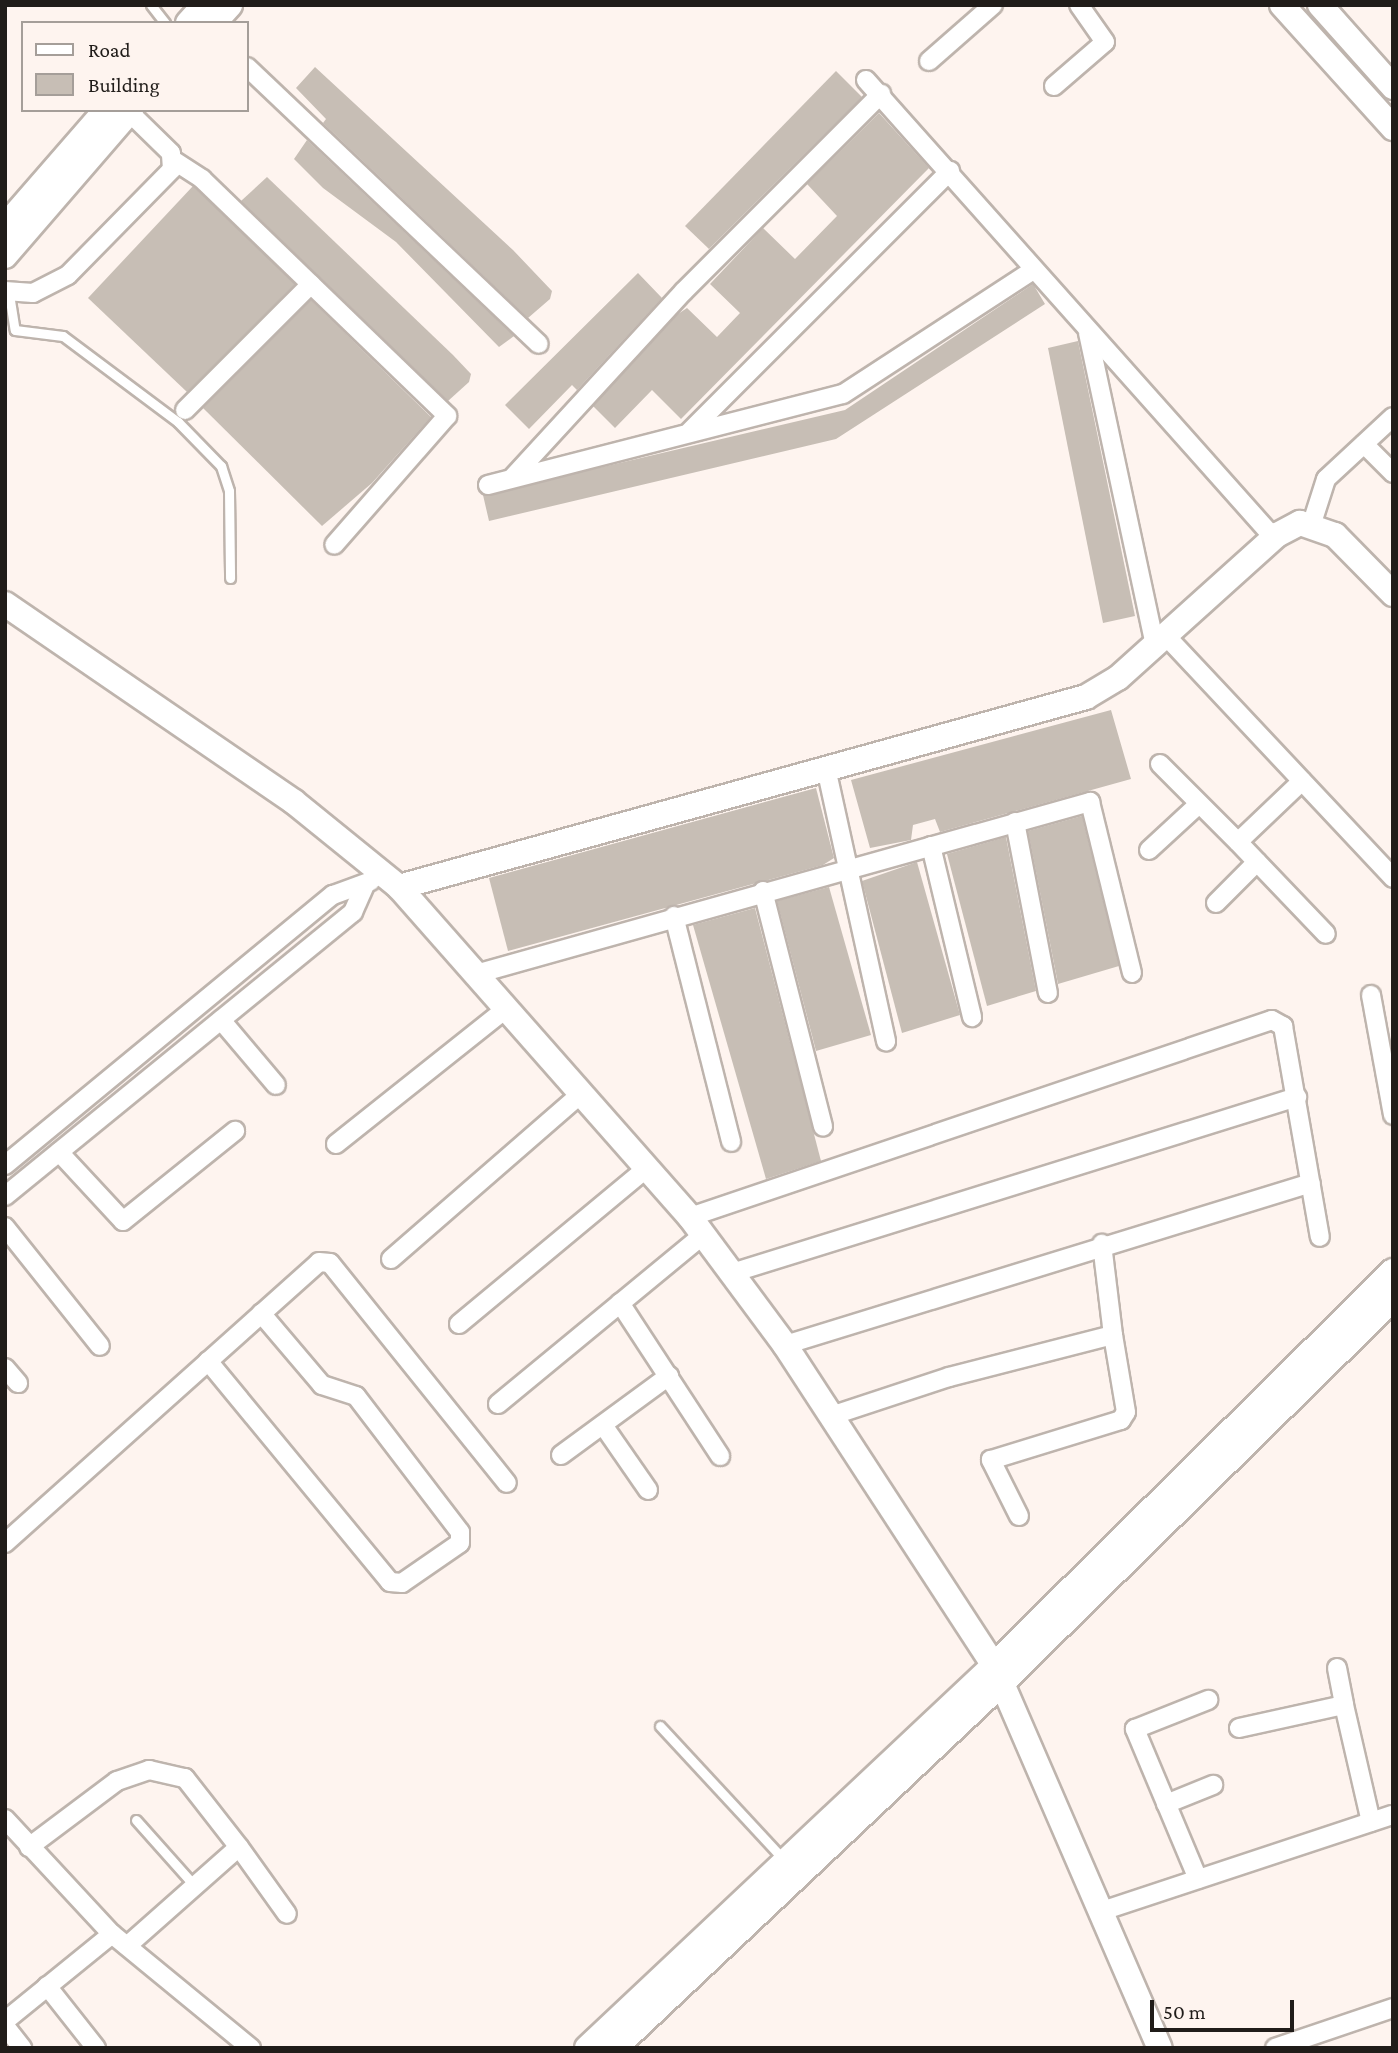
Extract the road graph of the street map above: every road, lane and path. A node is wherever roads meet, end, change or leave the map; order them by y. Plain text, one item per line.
1 (151, 5) edge
2 (204, 5) edge
3 (230, 5) edge
4 (993, 5) edge
5 (1079, 5) edge
6 (1282, 5) edge
7 (1320, 5) edge
8 (163, 21) edge
9 (190, 21) edge
10 (216, 21) edge
11 (929, 61) dead end
12 (248, 68) edge
13 (866, 79) dead end
14 (1054, 86) dead end
15 (1393, 87) edge
16 (881, 94) junction
17 (121, 112) edge
18 (121, 112) edge
19 (123, 112) edge
20 (1393, 128) edge
21 (173, 160) junction
22 (950, 171) junction
23 (5, 226) edge
24 (5, 256) edge
25 (1032, 271) junction
26 (311, 284) junction
27 (7, 292) edge
28 (1088, 333) junction
29 (539, 344) dead end
30 (185, 410) dead end
31 (1393, 417) edge
32 (689, 432) junction
33 (1364, 444) junction
34 (1393, 474) edge
35 (512, 478) junction
36 (488, 485) dead end
37 (1312, 523) junction
38 (1274, 538) junction
39 (334, 545) dead end
40 (230, 578) dead end
41 (1393, 594) edge
42 (5, 604) edge
43 (1161, 641) junction
44 (1160, 764) dead end
45 (825, 768) junction
46 (1302, 781) junction
47 (1199, 804) junction
48 (1015, 822) junction
49 (1238, 842) junction
50 (930, 846) junction
51 (1149, 850) dead end
52 (1257, 862) junction
53 (845, 869) junction
54 (1393, 878) edge
55 (382, 882) junction
56 (763, 891) junction
57 (1216, 903) dead end
58 (674, 916) junction
59 (1326, 934) dead end
60 (1132, 972) dead end
61 (476, 974) junction
62 (1048, 993) dead end
63 (1371, 995) dead end
64 (507, 1008) junction
65 (972, 1017) dead end
66 (221, 1020) junction
67 (157, 1040) junction
68 (1386, 1040) edge
69 (886, 1041) dead end
70 (173, 1059) junction
71 (276, 1085) dead end
72 (1390, 1085) edge
73 (582, 1093) junction
74 (1297, 1097) junction
75 (1393, 1115) edge
76 (823, 1126) dead end
77 (234, 1130) dead end
78 (731, 1142) dead end
79 (336, 1144) dead end
80 (59, 1152) junction
81 (5, 1165) edge
82 (647, 1168) junction
83 (1311, 1183) junction
84 (5, 1196) edge
85 (697, 1226) junction
86 (5, 1227) edge
87 (1320, 1237) dead end
88 (1102, 1244) junction
89 (391, 1259) dead end
90 (1393, 1271) edge
91 (732, 1273) junction
92 (1393, 1299) edge
93 (620, 1303) junction
94 (261, 1313) junction
95 (459, 1324) dead end
96 (1113, 1335) junction
97 (785, 1345) junction
98 (100, 1346) dead end
99 (208, 1361) junction
100 (5, 1368) edge
101 (669, 1376) junction
102 (18, 1383) dead end
103 (498, 1404) dead end
104 (831, 1416) junction
105 (603, 1425) junction
106 (561, 1455) dead end
107 (720, 1456) dead end
108 (507, 1483) dead end
109 (648, 1490) dead end
110 (1019, 1516) dead end
111 (5, 1544) edge
112 (1337, 1668) dead end
113 (998, 1674) junction
114 (1208, 1700) dead end
115 (1344, 1705) junction
116 (660, 1726) dead end
117 (1239, 1728) dead end
118 (1213, 1785) dead end
119 (1166, 1804) junction
120 (1393, 1815) edge
121 (5, 1819) edge
122 (136, 1820) dead end
123 (1371, 1822) junction
124 (29, 1847) junction
125 (239, 1847) junction
126 (785, 1862) junction
127 (1198, 1879) junction
128 (194, 1885) junction
129 (1102, 1911) junction
130 (287, 1914) dead end
131 (113, 1934) junction
132 (127, 1946) junction
133 (47, 1986) junction
134 (1393, 2008) edge
135 (5, 2023) edge
136 (22, 2048) edge
137 (96, 2048) edge
138 (251, 2048) edge
139 (587, 2048) edge
140 (615, 2048) edge
141 (1160, 2048) edge
142 (1275, 2048) edge

1 - 8 lane
2 - 9 street
3 - 10 street
4 - 11 street
5 - 14 street
6 - 20 street
7 - 15 street
12 - 29 street
13 - 16 street
16 - 22 street
16 - 35 street
17 - 23 street
18 - 24 street
19 - 21 street
21 - 26 street
21 - 27 street
22 - 25 street
22 - 32 street
25 - 28 street
25 - 32 street
26 - 30 street
26 - 39 street
27 - 40 lane
28 - 38 street
28 - 43 street
31 - 33 street
32 - 35 street
33 - 34 street
33 - 37 street
35 - 36 street
37 - 38 street
37 - 41 street
38 - 43 street
42 - 55 street
43 - 45 street
43 - 46 street
44 - 47 street
45 - 53 street
45 - 55 street
46 - 49 street
46 - 54 street
47 - 49 street
47 - 51 street
48 - 50 street
48 - 60 street
48 - 62 street
49 - 52 street
50 - 53 street
50 - 65 street
52 - 57 street
52 - 59 street
53 - 56 street
53 - 69 street
55 - 61 street
55 - 66 street
55 - 67 street
56 - 58 street
56 - 76 street
58 - 61 street
58 - 78 street
61 - 64 street
63 - 68 street
64 - 73 street
64 - 79 street
66 - 70 street
66 - 71 street
67 - 70 street
67 - 81 street
68 - 72 street
70 - 80 street
72 - 75 street
73 - 82 street
73 - 89 street
74 - 83 street
74 - 85 street
74 - 91 street
77 - 80 street
80 - 84 street
82 - 85 street
82 - 95 street
83 - 87 street
83 - 88 street
85 - 91 street
85 - 93 street
86 - 98 street
88 - 96 street
88 - 97 street
90 - 113 street
91 - 97 street
92 - 113 street
93 - 101 street
93 - 103 street
94 - 99 street
94 - 99 street
94 - 108 street
96 - 104 street
96 - 110 street
97 - 104 street
99 - 111 street
100 - 102 street
101 - 105 street
101 - 107 street
104 - 113 street
105 - 106 street
105 - 109 street
112 - 115 street
113 - 126 street
113 - 129 street
113 - 140 street
114 - 119 street
115 - 117 street
115 - 123 street
116 - 126 lane
118 - 119 street
119 - 127 street
120 - 123 street
121 - 124 street
122 - 128 lane
123 - 127 street
124 - 125 street
124 - 131 street
125 - 128 street
125 - 130 street
126 - 139 street
127 - 129 street
128 - 132 street
129 - 141 street
131 - 132 street
131 - 133 street
132 - 138 street
133 - 135 street
133 - 137 street
134 - 142 street
135 - 136 street

